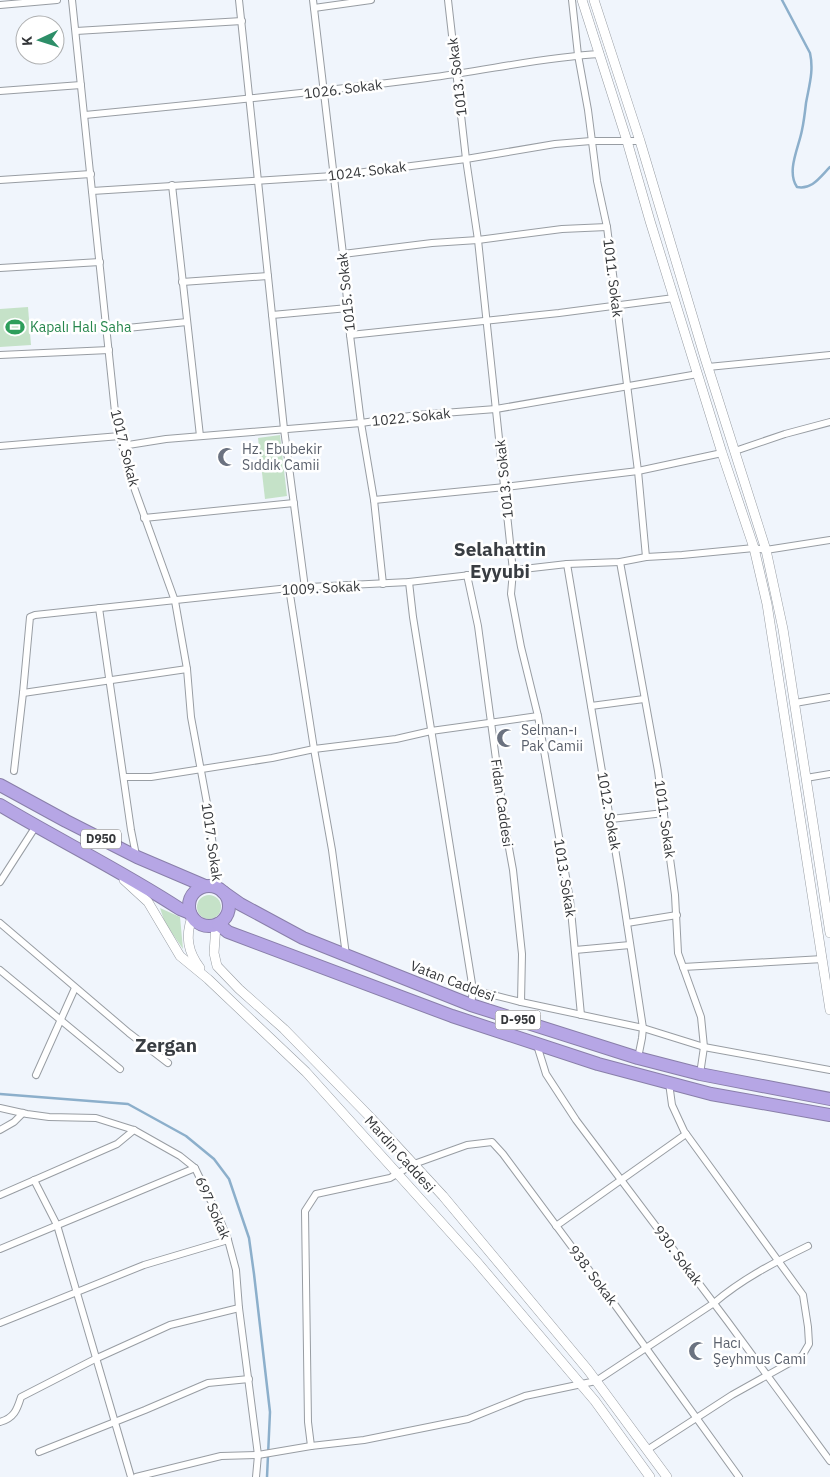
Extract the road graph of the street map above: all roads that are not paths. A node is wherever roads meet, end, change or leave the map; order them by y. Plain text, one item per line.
1 (57, 0) edge
2 (72, 0) edge
3 (239, 0) edge
4 (313, 0) edge
5 (371, 0) edge
6 (448, 0) edge
7 (572, 0) edge
8 (582, 0) edge
9 (594, 0) edge
10 (0, 5) edge
11 (314, 8) junction
12 (242, 21) junction
13 (76, 31) junction
14 (600, 54) junction
15 (578, 55) junction
16 (456, 75) junction
17 (81, 85) junction
18 (0, 91) edge
19 (324, 92) junction
20 (250, 99) junction
21 (84, 115) junction
22 (627, 141) junction
23 (640, 141) junction
24 (591, 142) junction
25 (466, 159) junction
26 (91, 174) junction
27 (333, 176) junction
28 (0, 180) edge
29 (259, 180) junction
30 (172, 185) junction
31 (92, 190) junction
32 (607, 226) junction
33 (478, 240) junction
34 (343, 254) junction
35 (100, 262) junction
36 (0, 268) edge
37 (268, 276) junction
38 (182, 282) junction
39 (674, 298) junction
40 (617, 306) junction
41 (348, 308) junction
42 (272, 315) junction
43 (487, 320) junction
44 (187, 322) junction
45 (107, 330) junction
46 (350, 335) junction
47 (109, 350) junction
48 (0, 355) edge
49 (830, 355) edge
50 (708, 367) junction
51 (698, 374) junction
52 (626, 386) junction
53 (496, 409) junction
54 (830, 422) edge
55 (362, 423) junction
56 (284, 429) junction
57 (120, 436) junction
58 (200, 436) junction
59 (0, 446) edge
60 (122, 446) junction
61 (735, 451) junction
62 (722, 453) junction
63 (638, 471) junction
64 (505, 487) junction
65 (374, 500) junction
66 (294, 503) junction
67 (144, 518) junction
68 (830, 540) edge
69 (754, 548) junction
70 (766, 550) junction
71 (646, 556) junction
72 (620, 562) junction
73 (567, 564) junction
74 (513, 571) junction
75 (467, 575) junction
76 (409, 582) junction
77 (383, 584) junction
78 (289, 588) junction
79 (305, 588) junction
80 (175, 601) junction
81 (99, 608) junction
82 (187, 669) junction
83 (110, 681) junction
84 (23, 693) junction
85 (830, 697) edge
86 (644, 699) junction
87 (795, 703) junction
88 (591, 706) junction
89 (538, 716) junction
90 (491, 723) junction
91 (431, 731) junction
92 (314, 749) junction
93 (200, 768) junction
94 (14, 771) dead end
95 (830, 774) edge
96 (124, 777) junction
97 (806, 778) junction
98 (0, 784) edge
99 (0, 805) edge
100 (664, 813) junction
101 (611, 819) junction
102 (36, 826) junction
103 (137, 856) junction
104 (112, 867) junction
105 (0, 882) edge
106 (216, 889) junction
107 (827, 895) edge
108 (191, 915) junction
109 (676, 915) junction
110 (626, 922) junction
111 (0, 923) edge
112 (217, 925) junction
113 (830, 933) edge
114 (630, 945) junction
115 (575, 950) junction
116 (346, 955) junction
117 (823, 959) junction
118 (684, 967) junction
119 (0, 970) edge
120 (208, 979) junction
121 (76, 988) junction
122 (473, 990) junction
123 (521, 1002) junction
124 (471, 1006) junction
125 (830, 1010) edge
126 (581, 1015) junction
127 (60, 1020) junction
128 (642, 1028) junction
129 (536, 1044) junction
130 (704, 1047) junction
131 (638, 1058) junction
132 (168, 1063) dead end
133 (120, 1069) dead end
134 (830, 1070) edge
135 (700, 1074) junction
136 (36, 1075) dead end
137 (669, 1083) junction
138 (830, 1098) edge
139 (0, 1108) edge
140 (23, 1113) junction
141 (830, 1116) edge
142 (0, 1130) edge
143 (134, 1130) junction
144 (686, 1134) junction
145 (414, 1164) junction
146 (194, 1168) junction
147 (398, 1174) junction
148 (622, 1179) junction
149 (34, 1180) junction
150 (0, 1195) edge
151 (57, 1225) junction
152 (556, 1226) junction
153 (228, 1240) junction
154 (808, 1246) dead end
155 (0, 1249) edge
156 (778, 1260) junction
157 (76, 1292) junction
158 (714, 1303) junction
159 (239, 1308) junction
160 (0, 1323) edge
161 (646, 1348) junction
162 (95, 1359) junction
163 (767, 1374) junction
164 (249, 1379) junction
165 (596, 1381) junction
166 (580, 1384) junction
167 (696, 1417) junction
168 (0, 1422) edge
169 (115, 1422) junction
170 (311, 1446) junction
171 (647, 1450) junction
172 (39, 1452) dead end
173 (260, 1455) junction
174 (830, 1462) edge
175 (132, 1477) edge
176 (136, 1477) edge
177 (256, 1477) edge
178 (650, 1477) edge
179 (667, 1477) edge
180 (739, 1477) edge

1 - 10 street
2 - 13 street, 1017. Sokak
3 - 12 street
4 - 11 street, 1015. Sokak
5 - 11 street
6 - 16 street, 1013. Sokak
7 - 15 street, 1011. Sokak
8 - 14 street
9 - 23 street
11 - 19 street, 1015. Sokak
12 - 13 street
12 - 20 street
13 - 17 street, 1017. Sokak
14 - 15 street, 1026. Sokak
14 - 22 street
15 - 16 street, 1026. Sokak
15 - 24 street, 1011. Sokak
16 - 19 street, 1026. Sokak
16 - 25 street, 1013. Sokak
17 - 18 street
17 - 21 street, 1017. Sokak
19 - 20 street, 1026. Sokak
19 - 27 street, 1015. Sokak
20 - 21 street, 1026. Sokak
20 - 29 street
21 - 26 street, 1017. Sokak
22 - 23 street, 1024. Sokak
22 - 24 street, 1024. Sokak
22 - 39 street
23 - 50 street
24 - 25 street, 1024. Sokak
24 - 32 street, 1011. Sokak
25 - 27 street, 1024. Sokak
25 - 33 street, 1013. Sokak
26 - 28 street
26 - 31 street, 1017. Sokak
27 - 29 street, 1024. Sokak
27 - 34 street, 1015. Sokak
29 - 30 street, 1024. Sokak
29 - 37 street
30 - 31 street, 1024. Sokak
30 - 38 street
31 - 35 street, 1017. Sokak
32 - 33 street
32 - 40 street, 1011. Sokak
33 - 34 street
33 - 43 street, 1013. Sokak
34 - 41 street, 1015. Sokak
35 - 36 street
35 - 45 street, 1017. Sokak
37 - 38 street
37 - 42 street
38 - 44 street
39 - 40 street
39 - 51 street
40 - 43 street
40 - 52 street, 1011. Sokak
41 - 42 street
41 - 46 street, 1015. Sokak
42 - 56 street
43 - 46 street
43 - 53 street, 1013. Sokak
44 - 45 street
44 - 58 street
45 - 47 street, 1017. Sokak
46 - 55 street, 1015. Sokak
47 - 48 street
47 - 57 street, 1017. Sokak
49 - 50 street
50 - 61 street
51 - 52 street, 1022. Sokak
51 - 62 street
52 - 53 street, 1022. Sokak
52 - 63 street, 1011. Sokak
53 - 55 street, 1022. Sokak
53 - 64 street, 1013. Sokak
54 - 61 street
55 - 56 street, 1022. Sokak
55 - 65 street, 1015. Sokak
56 - 58 street, 1022. Sokak
56 - 66 street
57 - 59 street
57 - 60 street, 1017. Sokak
58 - 60 street, 1022. Sokak
60 - 67 street, 1017. Sokak
61 - 70 street
62 - 63 street
62 - 69 street
63 - 64 street
63 - 71 street, 1011. Sokak
64 - 65 street
64 - 74 street, 1013. Sokak
65 - 77 street, 1015. Sokak
66 - 67 street
66 - 79 street
67 - 80 street, 1017. Sokak
68 - 70 street, 1009. Sokak
69 - 70 street, 1009. Sokak
69 - 71 street, 1009. Sokak
69 - 117 street
70 - 87 street
71 - 72 street, 1009. Sokak
72 - 73 street, 1009. Sokak
72 - 86 street, 1011. Sokak
73 - 74 street, 1009. Sokak
73 - 88 street, 1012. Sokak
74 - 75 street, 1009. Sokak
74 - 89 street, 1013. Sokak
75 - 76 street, 1009. Sokak
75 - 90 street, Fidan Caddesi
76 - 77 street, 1009. Sokak
76 - 91 street
77 - 79 street, 1009. Sokak
78 - 79 street, 1009. Sokak
78 - 80 street, 1009. Sokak
78 - 92 street
80 - 81 street, 1009. Sokak
80 - 82 street, 1017. Sokak
81 - 83 street
81 - 84 street, 1009. Sokak
82 - 83 street
82 - 93 street, 1017. Sokak
83 - 84 street
83 - 96 street
84 - 94 street, 1009. Sokak
85 - 87 street
86 - 88 street
86 - 100 street, 1011. Sokak
87 - 97 street
88 - 101 street, 1012. Sokak
89 - 90 street
89 - 115 street, 1013. Sokak
90 - 91 street
90 - 123 street, Fidan Caddesi
91 - 92 street
91 - 122 street
92 - 93 street
92 - 116 street
93 - 96 street
93 - 106 street, 1017. Sokak
95 - 97 street
96 - 103 street
97 - 107 street
98 - 103 highway, D950
99 - 102 highway, Mardin Caddesi / D950
100 - 101 street
100 - 109 street, 1011. Sokak
101 - 110 street, 1012. Sokak
102 - 104 highway, Mardin Caddesi / D950
102 - 105 street
103 - 106 highway, D950
104 - 108 highway, Mardin Caddesi / D950
104 - 120 street, Mardin Caddesi
106 - 108 highway
106 - 112 highway, Mardin Caddesi
106 - 116 highway, Vatan Caddesi / D-950
107 - 113 street
108 - 112 highway, Mardin Caddesi
108 - 120 street
109 - 110 street
109 - 118 street, 1011. Sokak
110 - 114 street, 1012. Sokak
111 - 121 street
112 - 129 highway, D-950
112 - 145 street, Mardin Caddesi
114 - 115 street
114 - 128 street, 1012. Sokak
115 - 126 street, 1013. Sokak
116 - 124 highway, Vatan Caddesi / D-950
117 - 118 street
117 - 125 street
118 - 130 street, 1011. Sokak
119 - 127 street
120 - 147 street, Mardin Caddesi
121 - 127 street
121 - 132 street
122 - 123 street
122 - 124 street
123 - 126 street
124 - 131 highway, Vatan Caddesi / D-950
126 - 128 street
127 - 133 street
127 - 136 street
128 - 130 street
128 - 131 street, 1012. Sokak
129 - 137 highway, D-950
129 - 148 street, 930. Sokak
130 - 134 street
130 - 135 street, 1011. Sokak
131 - 135 highway, Vatan Caddesi / D-950
135 - 138 highway, Vatan Caddesi / D-950
137 - 141 highway, D-950
137 - 144 street
139 - 140 street, 697 Sokak
140 - 142 street
140 - 143 street, 697 Sokak
143 - 146 street, 697 Sokak
143 - 149 street
144 - 148 street
144 - 156 street
145 - 147 street
145 - 152 street, 938. Sokak
145 - 165 street, Mardin Caddesi
146 - 151 street
146 - 153 street, 697 Sokak
147 - 166 street, Mardin Caddesi
147 - 170 street
148 - 152 street
148 - 158 street, 930. Sokak
149 - 150 street
149 - 151 street
151 - 155 street
151 - 157 street
152 - 161 street, 938. Sokak
153 - 157 street
153 - 159 street, 697 Sokak
154 - 156 street
156 - 158 street
156 - 163 street
157 - 160 street
157 - 162 street
158 - 161 street
158 - 163 street, 930. Sokak
159 - 162 street
159 - 164 street, 697 Sokak
161 - 165 street
161 - 167 street, 938. Sokak
162 - 168 street
162 - 169 street
163 - 167 street
163 - 174 street, 930. Sokak
164 - 169 street
164 - 173 street, 697 Sokak
165 - 166 street
165 - 171 street, Mardin Caddesi
166 - 170 street
166 - 178 street, Mardin Caddesi
167 - 171 street
167 - 180 street, 938. Sokak
169 - 172 street
169 - 175 street
170 - 173 street
171 - 179 street, Mardin Caddesi
173 - 176 street
173 - 177 street, 697 Sokak

